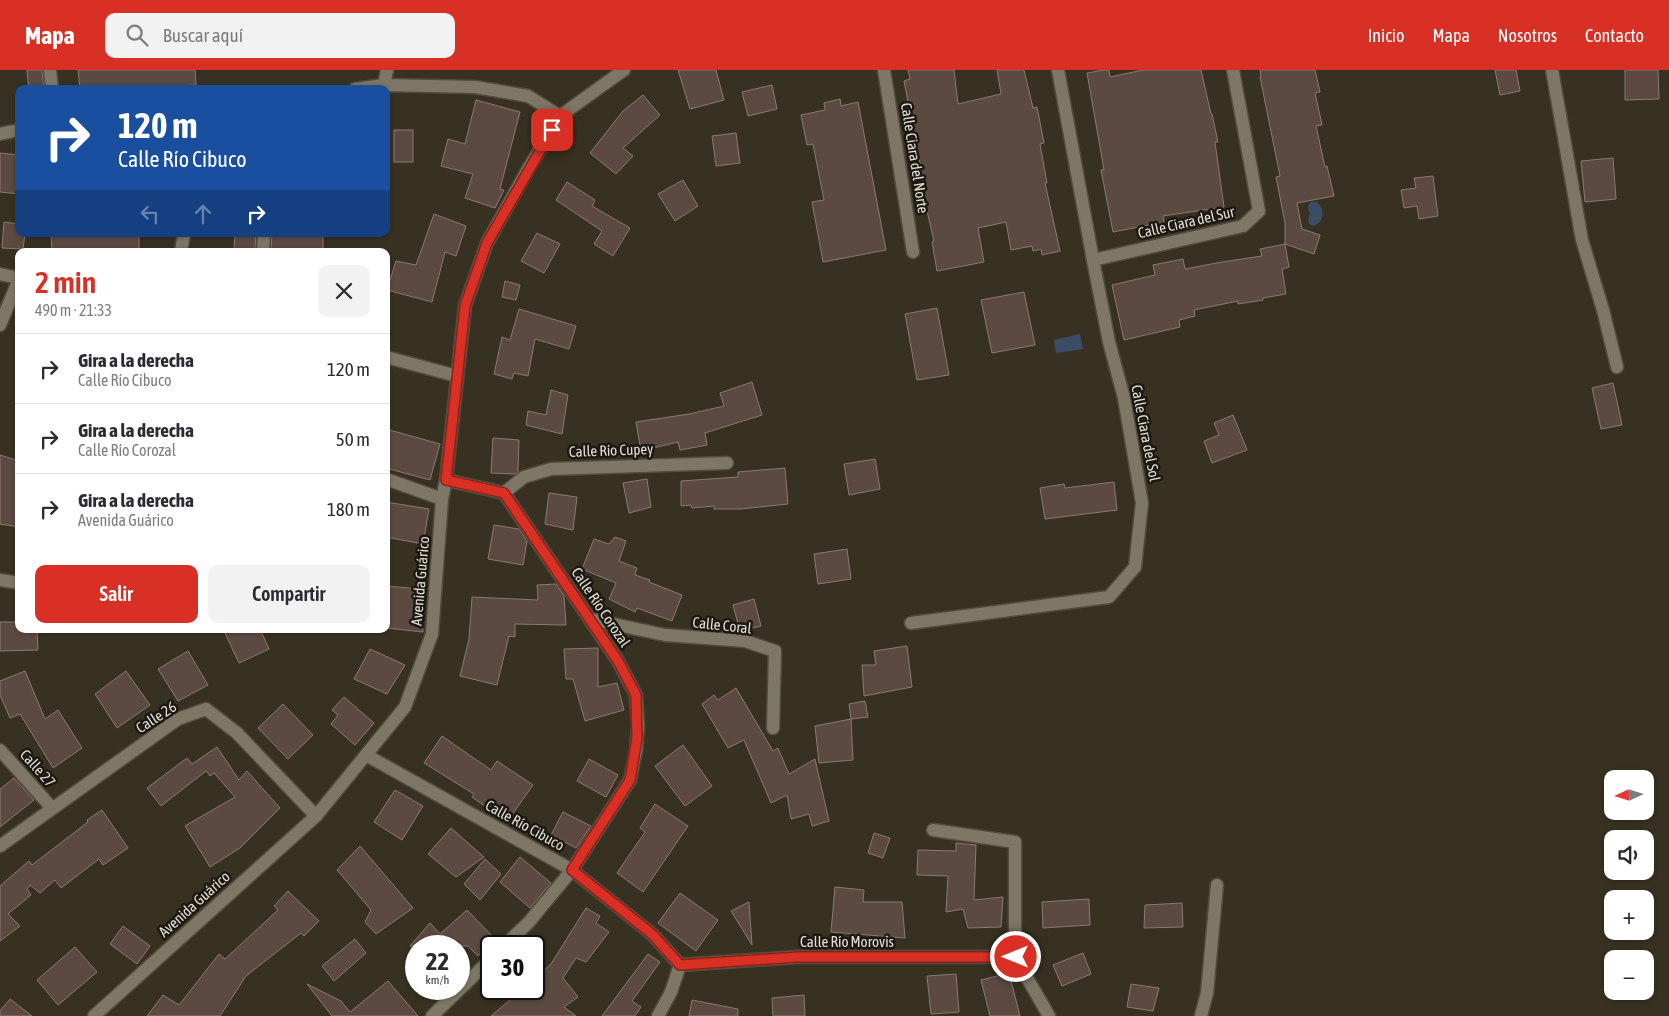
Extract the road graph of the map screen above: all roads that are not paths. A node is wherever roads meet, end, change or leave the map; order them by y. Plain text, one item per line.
1 (50, 70) edge
2 (387, 70) edge
3 (624, 70) edge
4 (884, 70) edge
5 (1058, 70) edge
6 (1233, 70) edge
7 (1552, 70) edge
8 (52, 85) edge
9 (384, 85) edge
10 (390, 85) edge
11 (560, 116) junction
12 (15, 131) edge
13 (0, 134) edge
14 (913, 252) dead end
15 (1093, 260) junction
16 (0, 274) edge
17 (15, 278) edge
18 (15, 289) edge
19 (0, 325) edge
20 (390, 358) edge
21 (1617, 367) dead end
22 (457, 376) junction
23 (727, 463) dead end
24 (390, 480) edge
25 (446, 480) junction
26 (504, 493) junction
27 (442, 499) junction
28 (0, 580) edge
29 (15, 583) edge
30 (590, 619) junction
31 (911, 623) dead end
32 (773, 728) dead end
33 (0, 750) edge
34 (366, 755) junction
35 (52, 808) junction
36 (316, 816) junction
37 (933, 830) dead end
38 (0, 846) edge
39 (572, 870) junction
40 (1218, 885) dead end
41 (515, 935) edge
42 (1016, 957) junction
43 (680, 965) junction
44 (480, 970) edge
45 (94, 1016) edge
46 (432, 1016) edge
47 (658, 1016) edge
48 (1049, 1016) edge
49 (1200, 1016) edge

1 - 8 street
2 - 9 street
3 - 11 street, Avenida Guárico
4 - 14 street, Calle Ciara del Norte
5 - 15 street, Calle Ciara del Sol
6 - 15 street, Calle Ciara del Sur
7 - 21 street
10 - 11 street
11 - 22 street, Avenida Guárico
12 - 13 street
15 - 31 street, Calle Ciara del Sol
16 - 17 street
18 - 19 street
20 - 22 street
22 - 25 street, Avenida Guárico
23 - 26 street, Calle Río Cupey
24 - 27 street
25 - 26 street
25 - 27 street, Avenida Guárico
26 - 30 street, Calle Río Corozal
27 - 34 street, Avenida Guárico
28 - 29 street
30 - 32 street, Calle Coral
30 - 39 street, Calle Río Corozal
33 - 35 street, Calle 27
34 - 36 street, Avenida Guárico
34 - 39 street, Calle Río Cibuco
35 - 36 street, Calle 26
35 - 38 street, Calle 26
36 - 45 street, Avenida Guárico
37 - 42 street
39 - 41 street, Calle Río Corozal
39 - 43 street, Calle Río Cibuco
40 - 49 street
42 - 43 street, Calle Río Morovis
42 - 48 street
43 - 47 street
44 - 46 street

